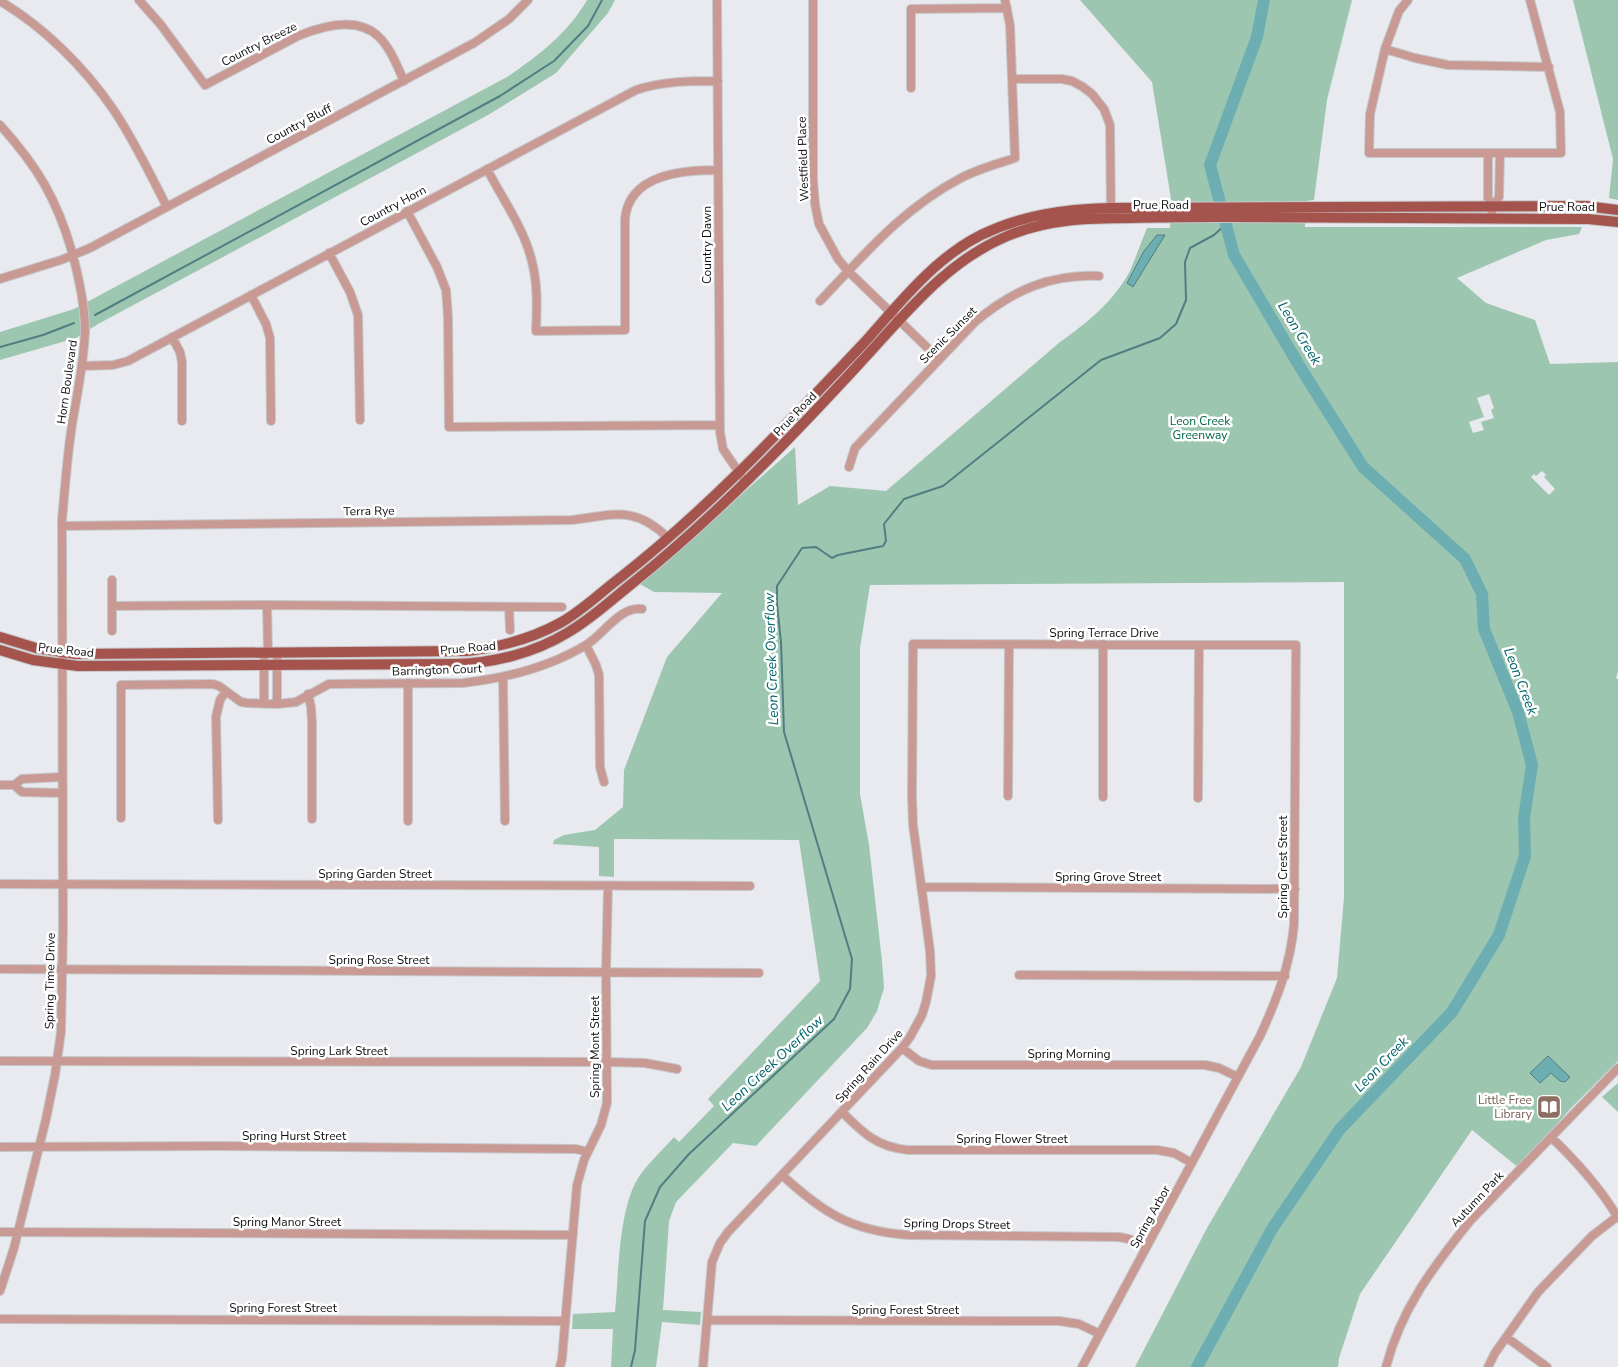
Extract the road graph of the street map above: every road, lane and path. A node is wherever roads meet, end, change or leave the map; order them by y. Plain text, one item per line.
1 (0, 0) edge
2 (139, 0) edge
3 (528, 0) edge
4 (717, 0) edge
5 (813, 0) edge
6 (1408, 0) edge
7 (1530, 0) edge
8 (1006, 4) edge
9 (1385, 49) junction
10 (1549, 68) junction
11 (1012, 78) junction
12 (404, 81) junction
13 (718, 81) junction
14 (911, 88) dead end
15 (0, 125) edge
16 (1488, 153) junction
17 (1500, 153) junction
18 (487, 169) junction
19 (718, 170) junction
20 (168, 207) junction
21 (1493, 207) junction
22 (1618, 210) edge
23 (408, 211) junction
24 (1311, 212) junction
25 (1111, 213) junction
26 (1490, 219) junction
27 (1618, 222) edge
28 (329, 253) junction
29 (72, 254) junction
30 (848, 271) junction
31 (1100, 276) dead end
32 (0, 279) edge
33 (251, 295) junction
34 (820, 301) dead end
35 (892, 312) junction
36 (900, 320) junction
37 (172, 336) junction
38 (939, 359) junction
39 (82, 366) junction
40 (271, 420) dead end
41 (360, 420) dead end
42 (182, 422) dead end
43 (720, 425) junction
44 (849, 467) dead end
45 (738, 473) junction
46 (746, 482) junction
47 (62, 526) junction
48 (668, 538) junction
49 (112, 580) dead end
50 (267, 605) junction
51 (112, 606) junction
52 (509, 606) junction
53 (562, 607) dead end
54 (642, 609) dead end
55 (510, 630) dead end
56 (112, 631) dead end
57 (0, 637) edge
58 (913, 644) joint
59 (1008, 644) junction
60 (1104, 644) junction
61 (586, 645) junction
62 (1199, 645) junction
63 (1296, 645) joint
64 (0, 650) edge
65 (468, 651) junction
66 (63, 652) junction
67 (269, 653) junction
68 (469, 663) junction
69 (63, 665) junction
70 (264, 665) junction
71 (277, 665) junction
72 (503, 677) junction
73 (408, 683) junction
74 (264, 684) junction
75 (277, 684) junction
76 (226, 691) junction
77 (308, 694) junction
78 (264, 704) junction
79 (277, 704) junction
80 (62, 777) junction
81 (34, 778) junction
82 (604, 782) dead end
83 (0, 785) edge
84 (14, 785) junction
85 (34, 793) junction
86 (62, 793) junction
87 (1008, 796) dead end
88 (1103, 797) dead end
89 (1198, 798) dead end
90 (121, 818) dead end
91 (312, 819) dead end
92 (218, 820) dead end
93 (408, 820) dead end
94 (505, 821) dead end
95 (0, 884) edge
96 (62, 884) junction
97 (608, 886) junction
98 (750, 886) dead end
99 (921, 887) junction
100 (1295, 888) junction
101 (0, 969) edge
102 (62, 970) junction
103 (606, 972) junction
104 (758, 973) dead end
105 (1019, 975) dead end
106 (1285, 976) junction
107 (902, 1048) junction
108 (0, 1061) edge
109 (57, 1062) junction
110 (607, 1062) junction
111 (1618, 1068) edge
112 (677, 1069) dead end
113 (1238, 1077) junction
114 (842, 1112) junction
115 (1551, 1137) junction
116 (0, 1148) edge
117 (38, 1148) junction
118 (588, 1152) junction
119 (1192, 1163) junction
120 (782, 1175) junction
121 (1618, 1217) edge
122 (0, 1232) edge
123 (18, 1233) junction
124 (573, 1234) junction
125 (1146, 1248) junction
126 (0, 1291) edge
127 (0, 1319) edge
128 (706, 1320) junction
129 (565, 1321) junction
130 (1100, 1334) junction
131 (1506, 1337) junction
132 (560, 1367) edge
133 (703, 1367) edge
134 (1082, 1367) edge
135 (1386, 1367) edge
136 (1488, 1367) edge
137 (1547, 1367) edge

1 - 20 street
2 - 12 street, Country Breeze
3 - 12 street, Country Bluff
4 - 13 street, Country Dawn
5 - 30 street, Westfield Place
6 - 9 street
7 - 10 street
8 - 11 street
8 - 14 street
9 - 10 street
9 - 16 street
10 - 17 street
11 - 25 street
11 - 30 street
12 - 20 street, Country Bluff
13 - 18 street, Country Horn
13 - 19 street, Country Dawn
15 - 29 street, Horn Boulevard
16 - 17 street
16 - 21 street
17 - 21 street
18 - 19 street
18 - 23 street, Country Horn
19 - 43 street, Country Dawn
20 - 29 street, Country Bluff
21 - 22 main road, Prue Road
21 - 24 main road, Prue Road
21 - 26 street
23 - 28 street, Country Horn
23 - 43 street
24 - 25 main road, Prue Road
24 - 26 main road, Prue Road
25 - 35 main road, Prue Road
25 - 36 main road, Prue Road
26 - 27 main road, Prue Road
28 - 33 street, Country Horn
28 - 41 street
29 - 32 street, Country Bluff
29 - 39 street, Horn Boulevard
30 - 34 street
30 - 35 street, Westfield Place
31 - 38 street, Scenic Sunset
33 - 37 street, Country Horn
33 - 40 street
35 - 36 street, Westfield Place
35 - 45 main road, Prue Road
36 - 38 street, Westfield Place
36 - 46 main road, Prue Road
37 - 39 street, Country Horn
37 - 42 street
38 - 44 street, Scenic Sunset
39 - 47 street, Horn Boulevard
43 - 45 street, Country Dawn
45 - 46 street, Country Dawn
45 - 48 main road, Prue Road
46 - 68 main road, Prue Road
47 - 48 street, Terra Rye
47 - 66 street, Horn Boulevard
48 - 65 main road, Prue Road
49 - 51 street
50 - 51 street
50 - 52 street
50 - 67 street
51 - 56 street
52 - 53 street
52 - 55 street
54 - 61 street, Barrington Court
57 - 66 main road, Prue Road
58 - 59 street, Spring Terrace Drive
58 - 99 street, Spring Rain Drive
59 - 60 street, Spring Terrace Drive
59 - 87 street
60 - 62 street, Spring Terrace Drive
60 - 88 street
61 - 72 street, Barrington Court
61 - 82 street
62 - 63 street, Spring Terrace Drive
62 - 89 street
63 - 100 street, Spring Crest Street
64 - 69 main road, Prue Road
65 - 67 main road, Prue Road
65 - 68 main road
66 - 67 main road, Prue Road
66 - 69 street, Horn Boulevard
67 - 70 street
67 - 71 street
68 - 71 main road, Prue Road
69 - 70 main road, Prue Road
69 - 80 street, Spring Time Drive
70 - 71 main road, Prue Road
70 - 74 street
71 - 75 street
72 - 73 street, Barrington Court
72 - 94 street
73 - 77 street, Barrington Court
73 - 93 street
74 - 75 street
74 - 78 street
75 - 79 street
76 - 78 street, Barrington Court
76 - 90 street, Barrington Court
76 - 92 street
77 - 79 street, Barrington Court
77 - 91 street
78 - 79 street, Barrington Court
80 - 81 street
80 - 86 street, Spring Time Drive
81 - 84 street
81 - 85 street
83 - 84 street
84 - 85 street
85 - 86 street
86 - 96 street, Spring Time Drive
95 - 96 street, Spring Garden Street
96 - 97 street, Spring Garden Street
96 - 102 street, Spring Time Drive
97 - 98 street, Spring Garden Street
97 - 103 street, Spring Mont Street
99 - 100 street, Spring Grove Street
99 - 107 street, Spring Rain Drive
100 - 106 street, Spring Crest Street
101 - 102 street, Spring Rose Street
102 - 103 street, Spring Rose Street
102 - 109 street, Spring Time Drive
103 - 104 street, Spring Rose Street
103 - 110 street, Spring Mont Street
105 - 106 street
106 - 113 street, Spring Crest Street
107 - 113 street, Spring Morning
107 - 114 street, Spring Rain Drive
108 - 109 street, Spring Lark Street
109 - 110 street, Spring Lark Street
109 - 117 street, Spring Time Drive
110 - 112 street, Spring Lark Street
110 - 118 street, Spring Mont Street
111 - 115 street, Autumn Park
113 - 119 street, Spring Arbor
114 - 119 street, Spring Flower Street
114 - 120 street, Spring Rain Drive
115 - 121 street
115 - 135 street, Autumn Park
116 - 117 street, Spring Hurst Street
117 - 118 street, Spring Hurst Street
117 - 123 street, Spring Time Drive
118 - 124 street, Spring Mont Street
119 - 125 street, Spring Arbor
120 - 125 street, Spring Drops Street
120 - 128 street, Spring Rain Drive
121 - 131 street
122 - 123 street, Spring Manor Street
123 - 124 street, Spring Manor Street
123 - 126 street, Spring Time Drive
124 - 129 street, Spring Mont Street
125 - 130 street, Spring Arbor
127 - 129 street, Spring Forest Street
128 - 130 street, Spring Forest Street
128 - 133 street, Spring Rain Drive
129 - 132 street, Spring Mont Street
130 - 134 street, Spring Arbor
131 - 136 street
131 - 137 street

